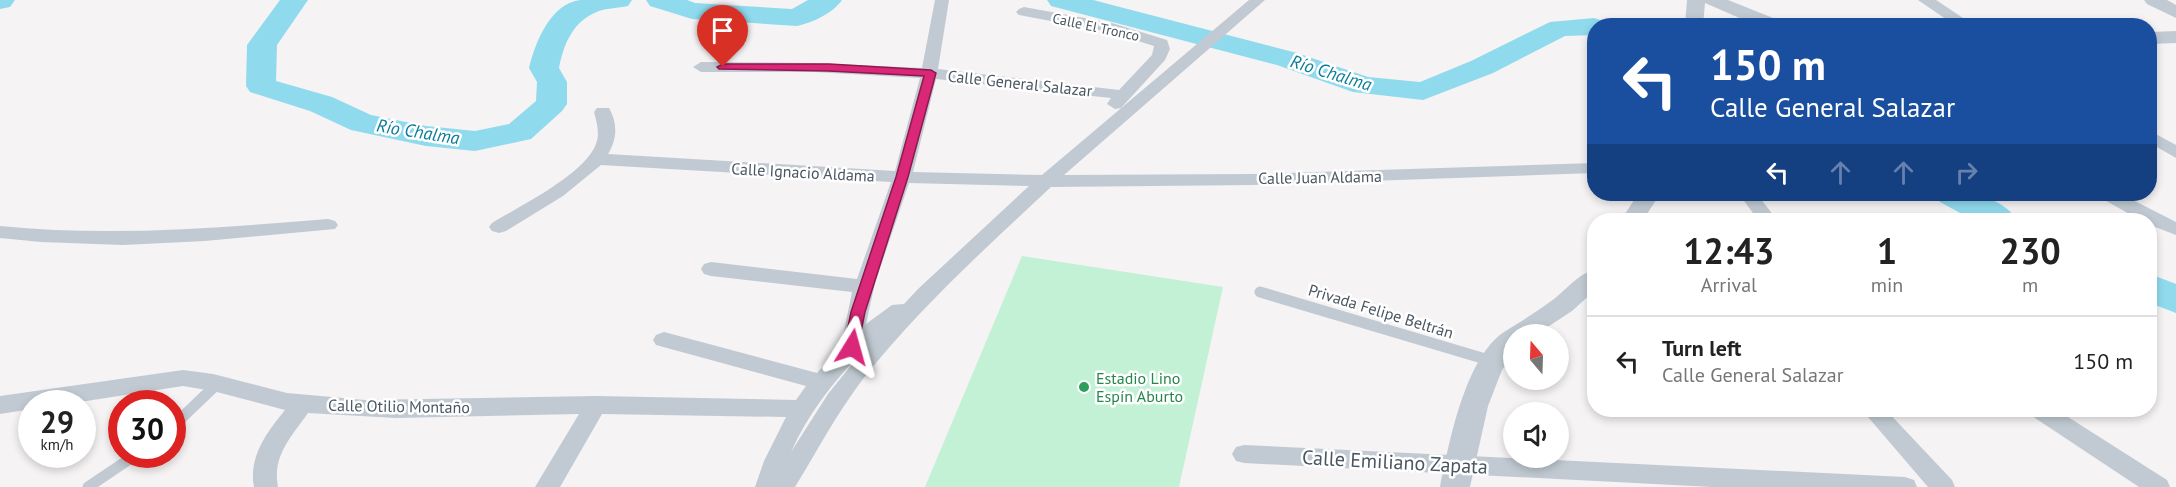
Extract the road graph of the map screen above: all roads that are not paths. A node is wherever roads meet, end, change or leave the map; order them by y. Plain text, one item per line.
1 (942, 0) edge
2 (1258, 0) edge
3 (1696, 0) edge
4 (1712, 0) edge
5 (1925, 0) edge
6 (2153, 0) edge
7 (1024, 12) dead end
8 (2176, 12) edge
9 (1694, 18) edge
10 (1756, 18) edge
11 (1955, 18) edge
12 (2176, 37) edge
13 (2157, 38) edge
14 (701, 67) dead end
15 (931, 73) junction
16 (1123, 95) junction
17 (603, 112) dead end
18 (2157, 141) edge
19 (2176, 153) edge
20 (597, 159) junction
21 (1071, 160) junction
22 (1587, 168) edge
23 (902, 177) junction
24 (1046, 181) junction
25 (1753, 201) edge
26 (2120, 201) edge
27 (1763, 213) edge
28 (2141, 213) edge
29 (2157, 221) edge
30 (328, 225) dead end
31 (499, 227) dead end
32 (2176, 229) edge
33 (0, 232) edge
34 (711, 269) dead end
35 (1587, 284) edge
36 (866, 286) junction
37 (1260, 292) dead end
38 (925, 294) junction
39 (1534, 324) edge
40 (664, 340) dead end
41 (852, 347) junction
42 (1503, 350) edge
43 (1492, 361) junction
44 (822, 382) junction
45 (218, 384) junction
46 (302, 404) junction
47 (0, 405) edge
48 (596, 405) junction
49 (803, 409) junction
50 (186, 414) edge
51 (1879, 417) edge
52 (2051, 417) edge
53 (1245, 454) dead end
54 (116, 468) edge
55 (1457, 476) edge
56 (88, 487) edge
57 (266, 487) edge
58 (547, 487) edge
59 (767, 487) edge
60 (782, 487) edge
61 (1905, 487) edge
62 (1943, 487) edge
63 (2158, 487) edge

1 - 15 street
2 - 21 street
3 - 9 street
4 - 10 street
5 - 11 street
6 - 8 street
7 - 16 street, Calle El Tronco
12 - 13 street
14 - 15 street, Calle General Salazar
15 - 16 street, Calle General Salazar
15 - 23 street
16 - 21 street
17 - 20 street
18 - 19 street
20 - 23 street, Calle Ignacio Aldama
20 - 31 street
21 - 24 street
22 - 24 street, Calle Juan Aldama
23 - 24 street, Calle Ignacio Aldama
23 - 36 street
24 - 38 street
25 - 27 street
26 - 28 street
29 - 32 street
30 - 33 street
34 - 36 street
35 - 39 street
36 - 41 street
37 - 43 lane, Privada Felipe Beltrán
38 - 41 street
38 - 60 street
40 - 44 street
41 - 44 street
42 - 43 street
43 - 55 street
44 - 49 street
45 - 46 street, Calle Otilio Montaño
45 - 47 street, Calle Otilio Montaño
45 - 50 lane
46 - 48 street, Calle Otilio Montaño
46 - 57 street
48 - 49 street, Calle Otilio Montaño
48 - 58 street
49 - 59 street
51 - 62 street
52 - 63 street
53 - 55 street, Calle Emiliano Zapata
54 - 56 lane
55 - 61 street, Calle Emiliano Zapata

